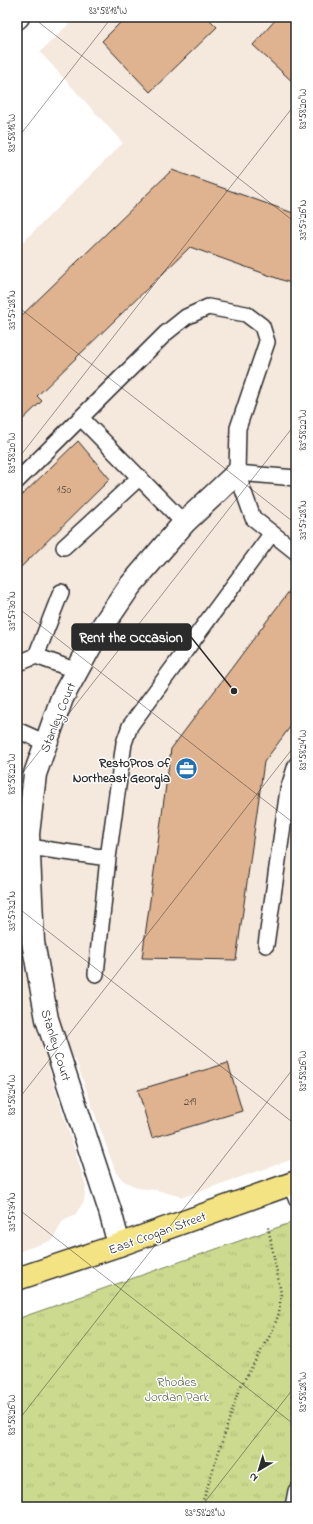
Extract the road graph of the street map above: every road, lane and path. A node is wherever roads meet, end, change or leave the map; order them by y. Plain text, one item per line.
1 (81, 418) junction
2 (237, 473) junction
3 (140, 477) junction
4 (296, 478) edge
5 (17, 481) edge
6 (184, 523) junction
7 (272, 533) junction
8 (64, 547) dead end
9 (296, 552) edge
10 (61, 592) dead end
11 (36, 656) junction
12 (17, 662) edge
13 (76, 672) junction
14 (17, 730) edge
15 (46, 743) junction
16 (296, 765) edge
17 (29, 847) junction
18 (108, 858) junction
19 (24, 914) edge
20 (266, 945) dead end
21 (96, 974) dead end
22 (294, 1188) edge
23 (268, 1227) dead end
24 (119, 1245) junction
25 (17, 1279) edge
26 (296, 1491) edge
27 (201, 1507) edge
28 (292, 1507) edge

1 - 2 lane
1 - 3 lane
1 - 5 lane
2 - 4 lane
2 - 6 street, Stanley Court
2 - 7 lane
3 - 6 lane
3 - 8 lane
6 - 13 street, Stanley Court
7 - 9 lane
7 - 18 lane
10 - 11 lane
11 - 12 lane
11 - 13 lane
13 - 15 street, Stanley Court
14 - 15 lane
15 - 17 street, Stanley Court
16 - 20 lane
17 - 18 lane
17 - 19 street, Stanley Court
18 - 21 lane
19 - 24 street, Stanley Court
22 - 24 main road, East Crogan Street
23 - 27 path
24 - 25 main road, East Crogan Street
26 - 28 lane

